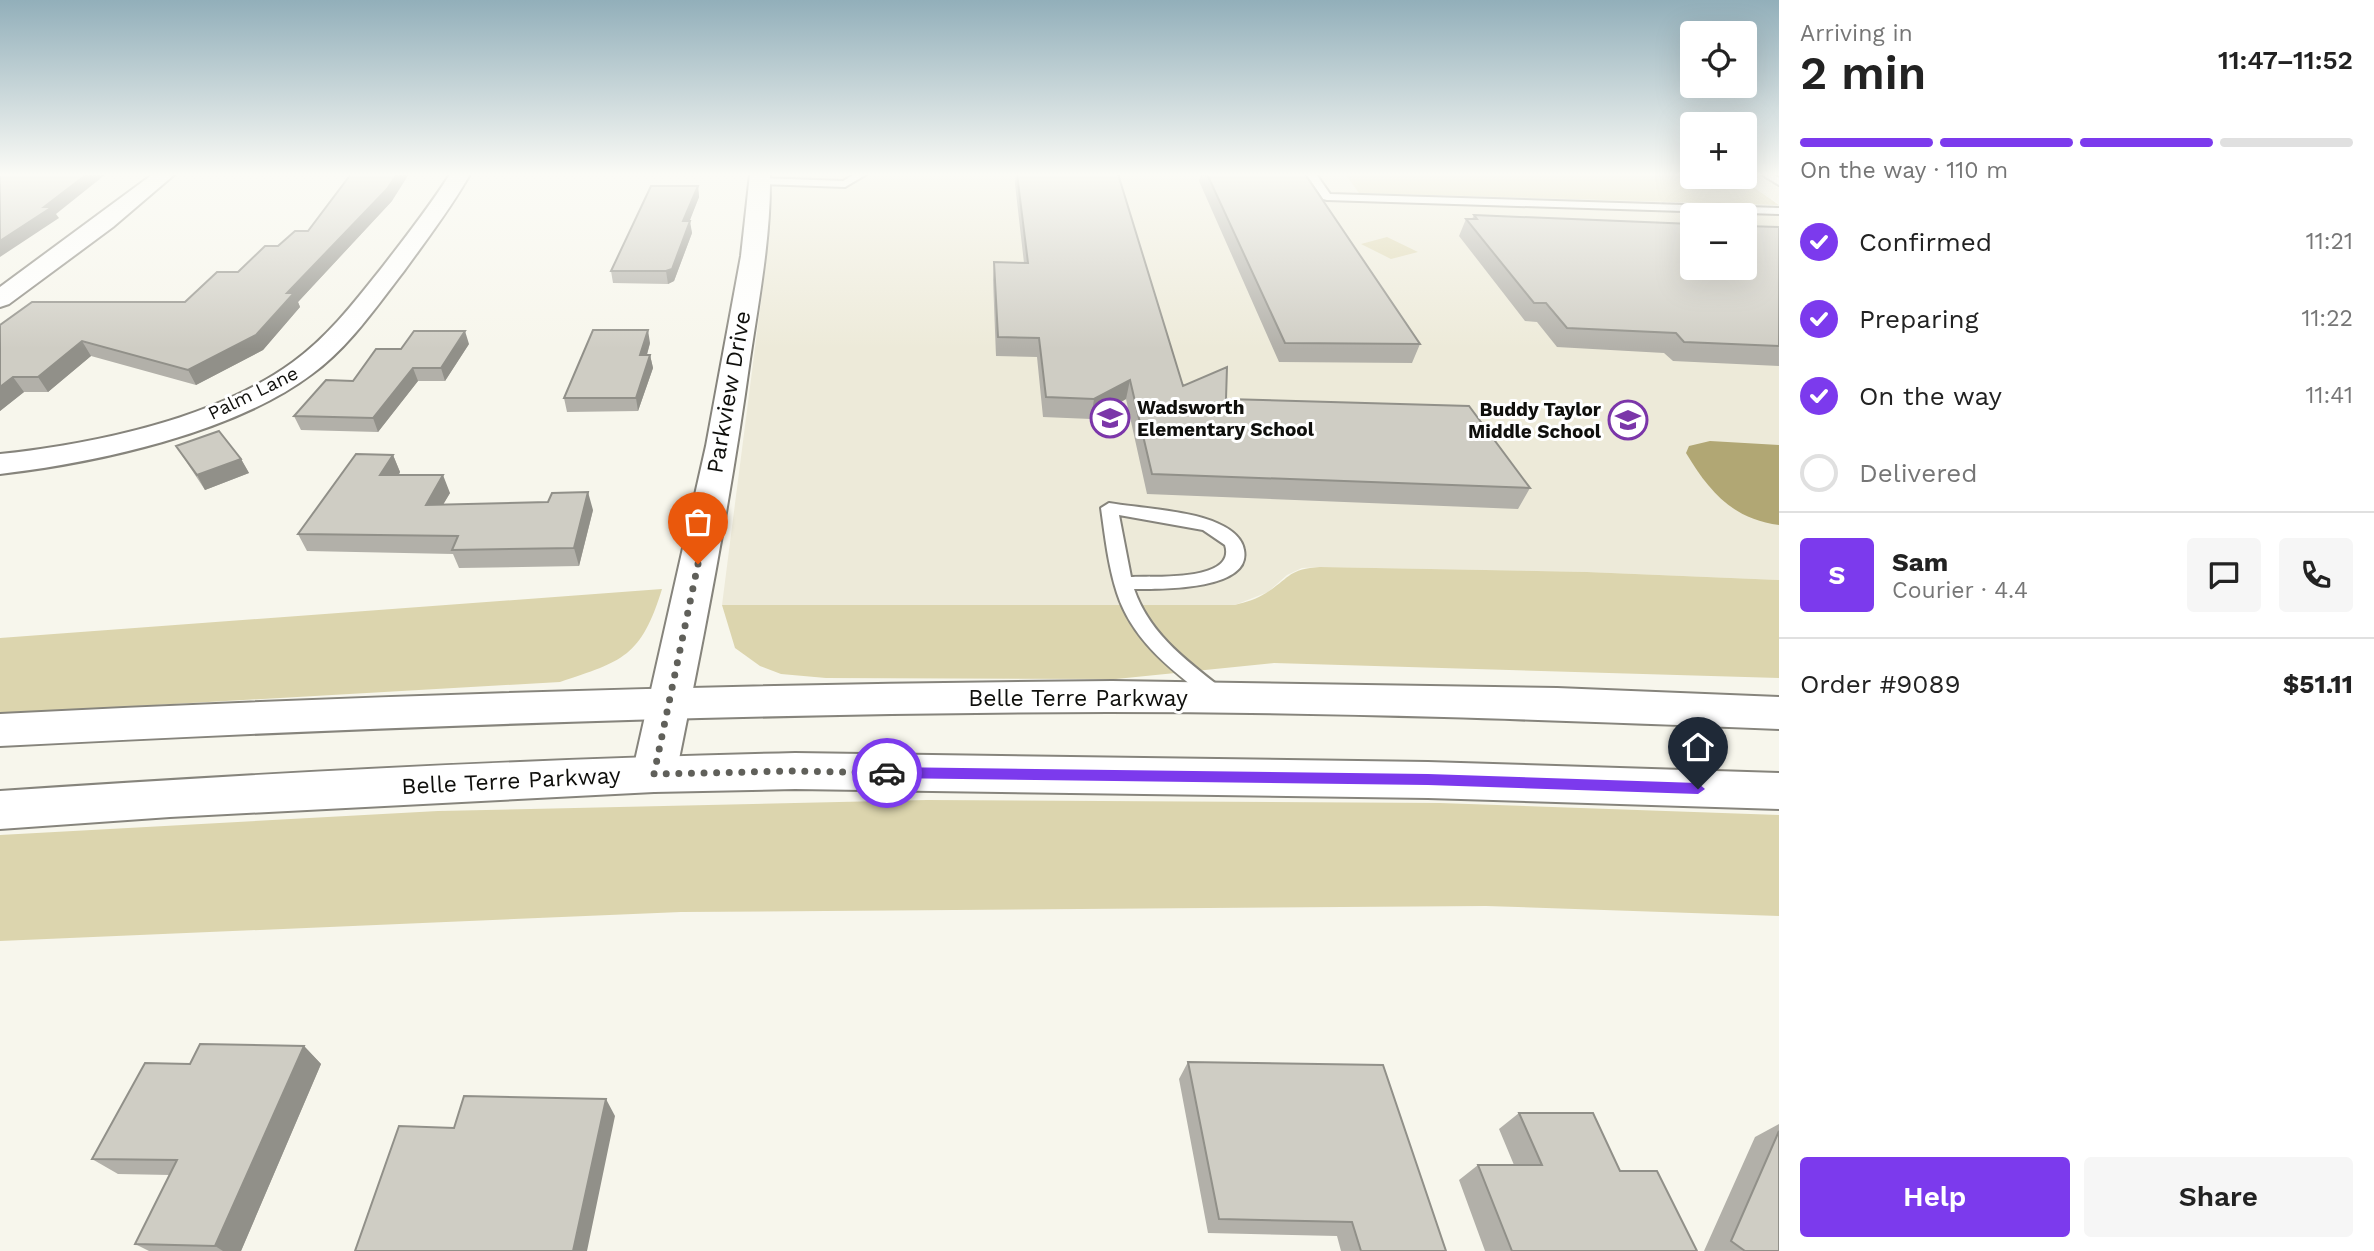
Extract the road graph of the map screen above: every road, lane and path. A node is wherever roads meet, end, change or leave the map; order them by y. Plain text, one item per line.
1 (91, 232) edge
2 (421, 232) edge
3 (755, 232) edge
4 (0, 299) edge
5 (0, 464) edge
6 (1125, 583) junction
7 (1222, 699) junction
8 (670, 701) junction
9 (1779, 713) edge
10 (0, 730) edge
11 (654, 774) junction
12 (1779, 791) edge
13 (0, 810) edge

1 - 4 main road
2 - 5 main road, Palm Lane
3 - 8 main road, Parkview Drive
6 - 6 lane
6 - 7 lane
7 - 8 main road, Belle Terre Parkway
7 - 9 main road, Belle Terre Parkway
8 - 10 main road, Belle Terre Parkway
8 - 11 main road, Parkview Drive
11 - 12 main road, Belle Terre Parkway
11 - 13 main road, Belle Terre Parkway

